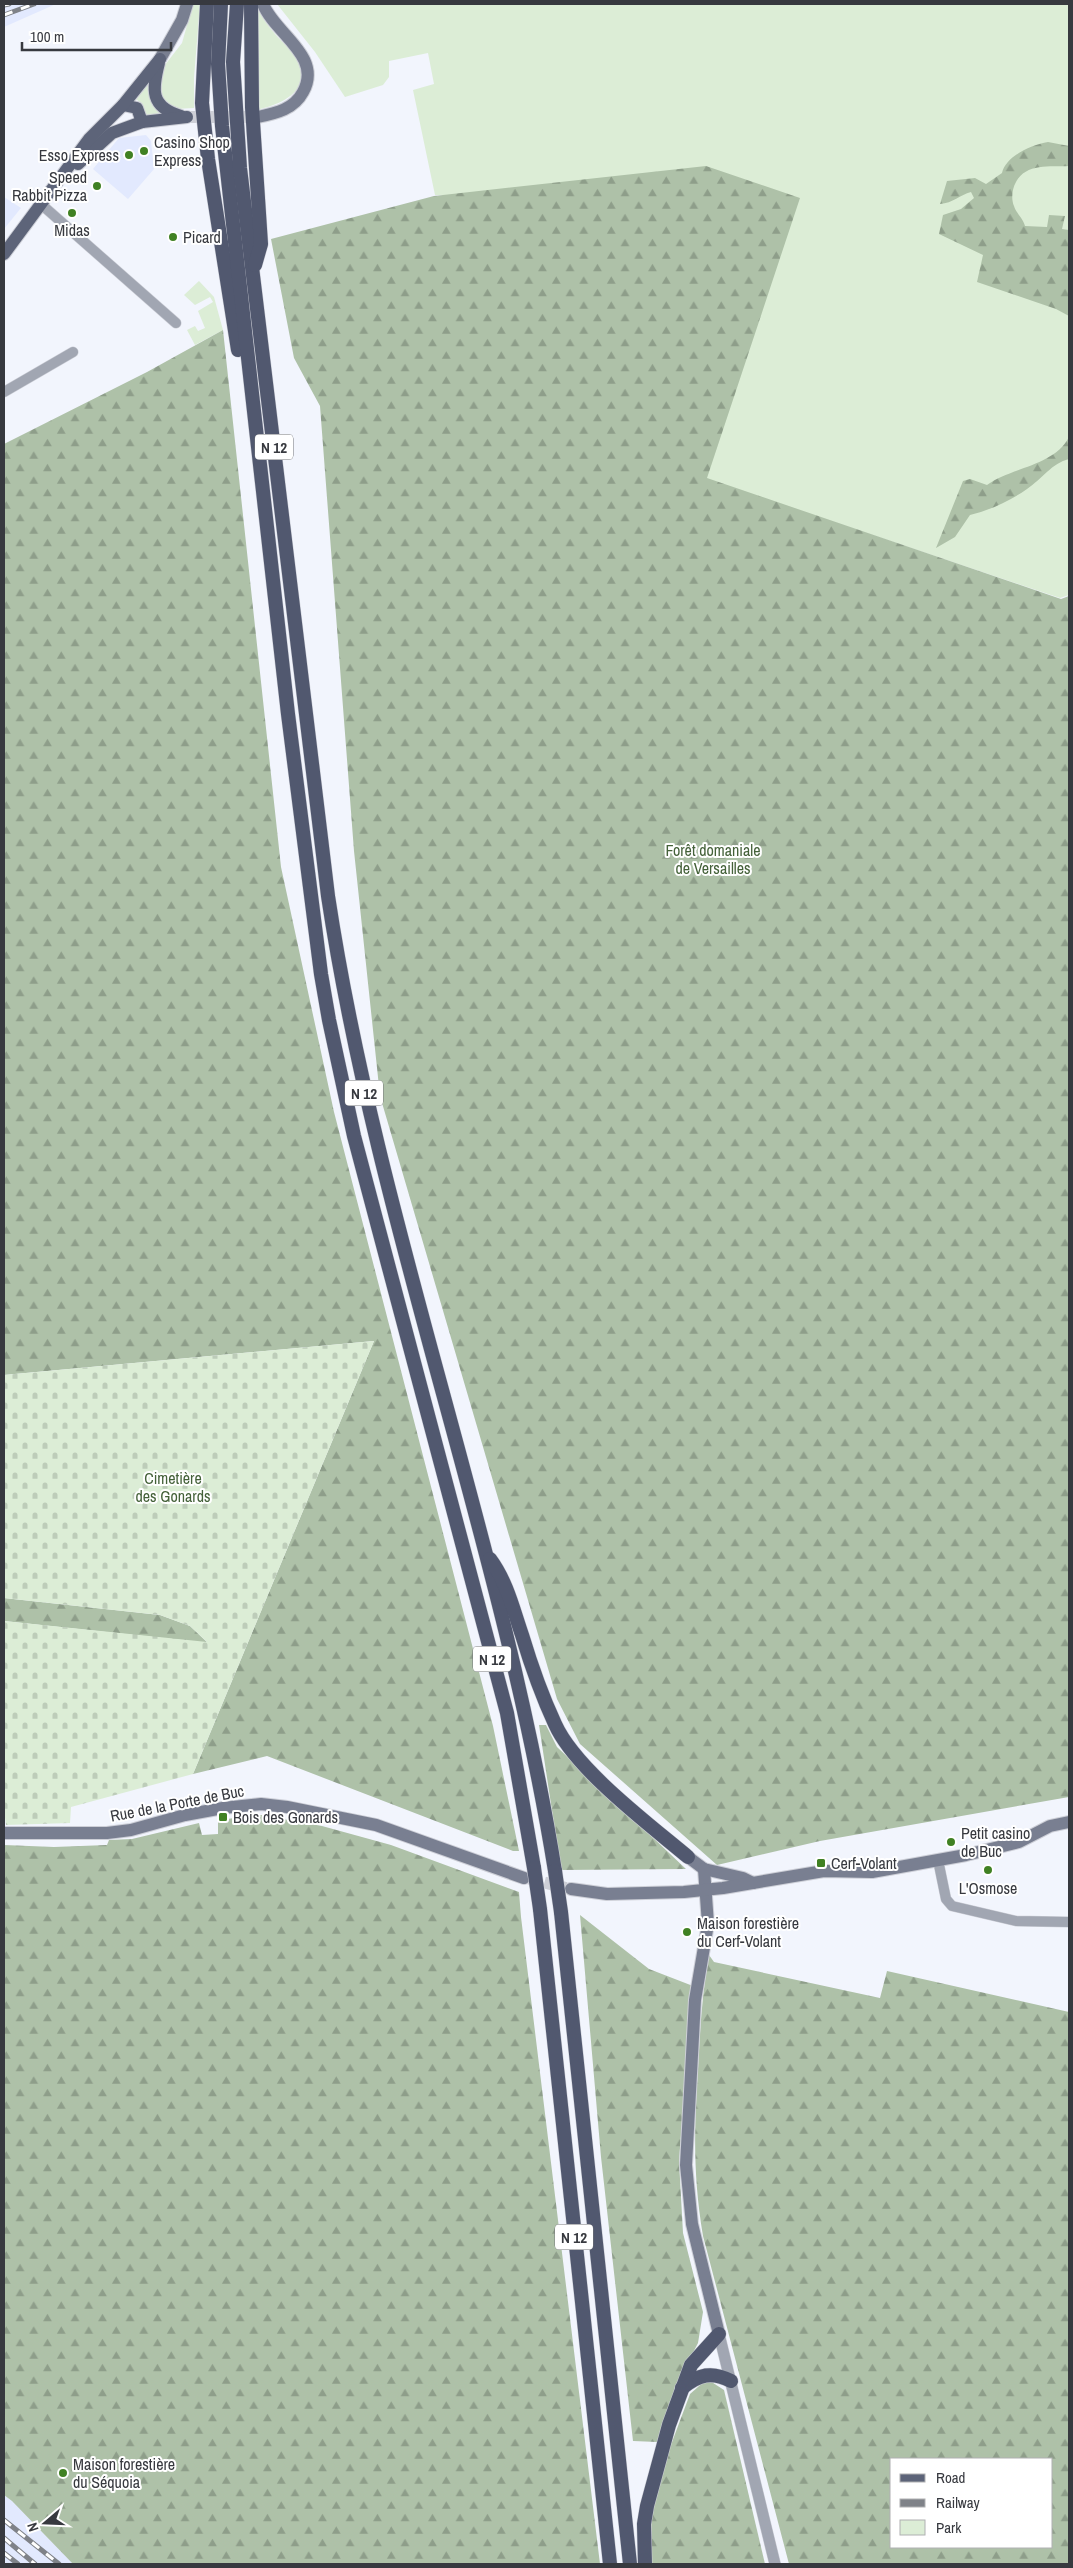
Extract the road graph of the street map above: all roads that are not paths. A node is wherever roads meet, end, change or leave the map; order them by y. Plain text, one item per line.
1 (187, 4) edge
2 (207, 4) edge
3 (221, 4) edge
4 (237, 4) edge
5 (250, 4) edge
6 (264, 4) edge
7 (160, 59) junction
8 (123, 105) junction
9 (258, 117) tunnel mouth
10 (142, 122) junction
11 (61, 179) junction
12 (42, 205) junction
13 (4, 254) edge
14 (253, 270) junction
15 (176, 323) dead end
16 (73, 352) dead end
17 (4, 392) edge
18 (252, 399) junction
19 (485, 1553) junction
20 (1069, 1822) edge
21 (4, 1833) edge
22 (688, 1857) joint
23 (938, 1860) junction
24 (704, 1869) junction
25 (529, 1873) junction
26 (753, 1884) junction
27 (571, 1889) tunnel mouth
28 (707, 1890) junction
29 (1069, 1922) edge
30 (719, 2334) junction
31 (731, 2381) junction
32 (682, 2388) junction
33 (610, 2564) edge
34 (630, 2564) edge
35 (645, 2564) edge
36 (775, 2564) edge

1 - 7 main road
2 - 18 highway
3 - 18 highway, N 12
4 - 14 highway, N 12
5 - 14 highway
6 - 9 main road
7 - 8 main road
7 - 10 main road
8 - 10 main road
8 - 11 main road
10 - 11 main road
11 - 12 main road
12 - 13 main road
12 - 15 street
14 - 19 highway, N 12
16 - 17 street
18 - 25 highway, N 12
19 - 22 highway
19 - 34 highway, N 12, bridge
20 - 23 main road
21 - 25 main road, Rue de la Porte de Buc
22 - 24 main road
23 - 26 main road
23 - 29 street
24 - 26 main road
24 - 28 main road
25 - 33 highway, N 12, bridge
26 - 28 main road
27 - 28 main road
28 - 30 main road
30 - 31 street
30 - 32 highway
31 - 32 highway
31 - 36 street
32 - 35 highway

